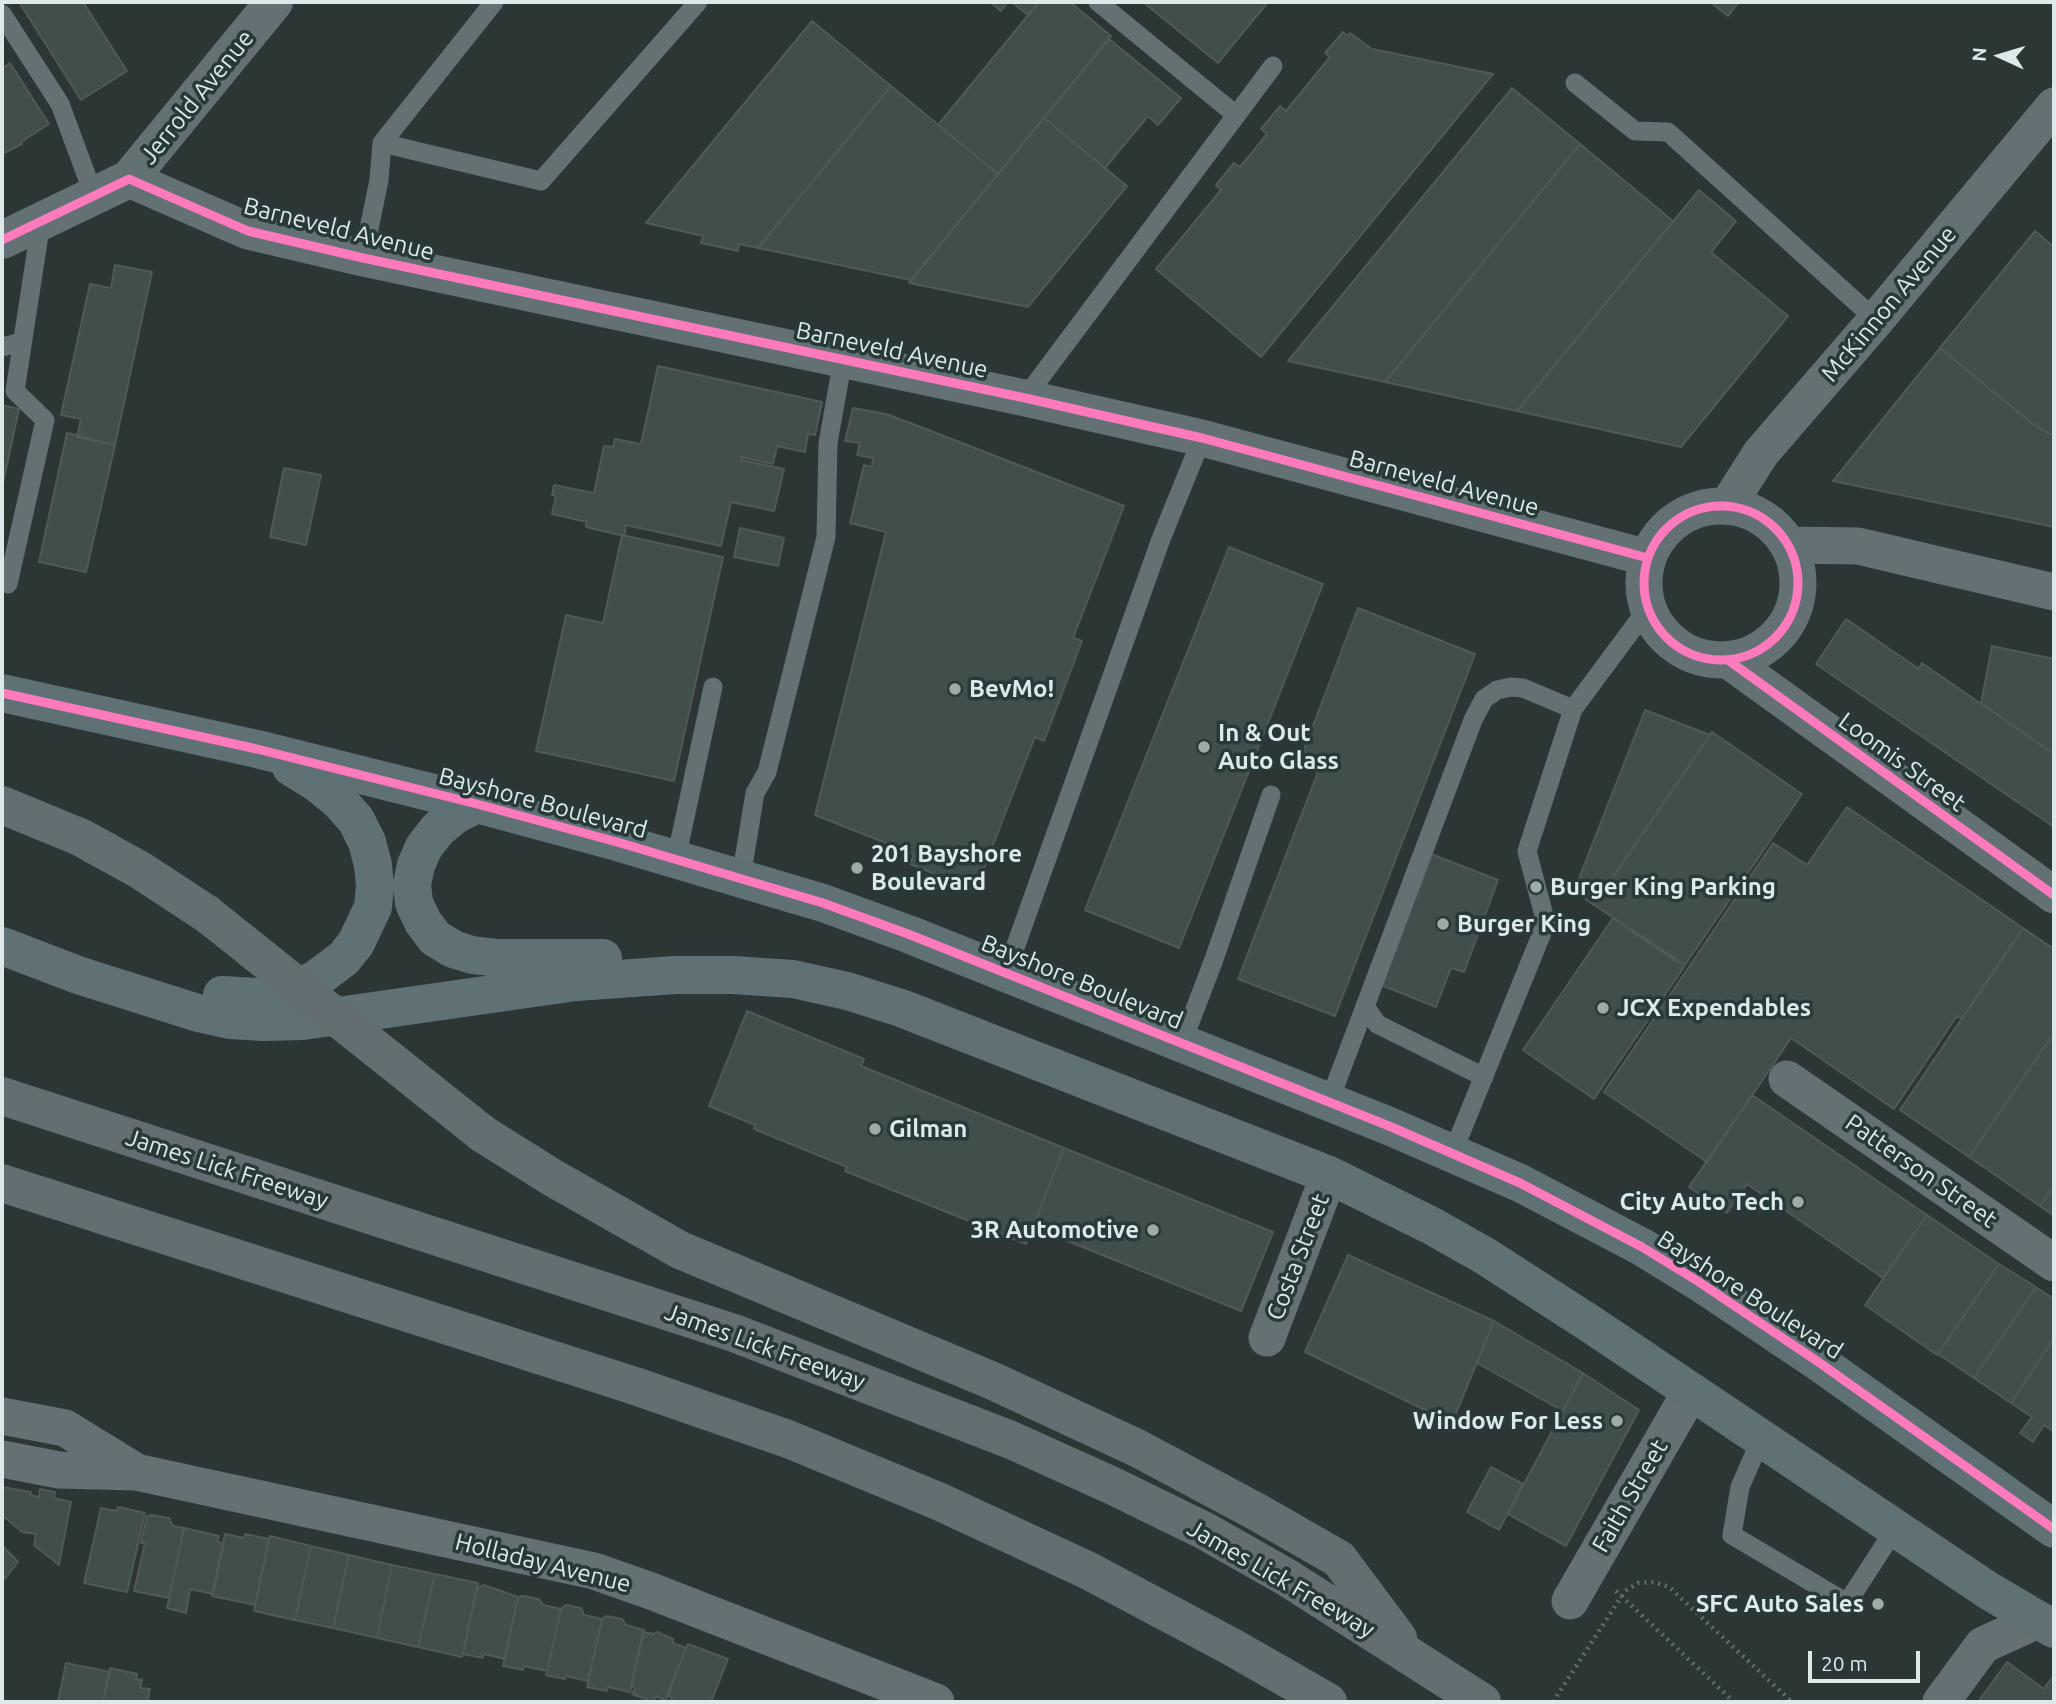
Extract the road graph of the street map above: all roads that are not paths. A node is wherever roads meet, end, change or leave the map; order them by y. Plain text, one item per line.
1 (274, 2) edge
2 (494, 2) edge
3 (698, 2) edge
4 (1098, 2) edge
5 (2, 14) edge
6 (1273, 66) dead end
7 (1575, 83) dead end
8 (2052, 112) edge
9 (1236, 115) junction
10 (382, 143) junction
11 (130, 179) junction
12 (94, 196) junction
13 (41, 222) junction
14 (2, 240) edge
15 (363, 258) junction
16 (1877, 320) junction
17 (22, 342) junction
18 (2, 347) edge
19 (843, 359) junction
20 (1025, 398) junction
21 (1202, 439) junction
22 (1728, 505) junction
23 (1790, 545) junction
24 (1648, 558) junction
25 (8, 584) dead end
26 (2054, 592) edge
27 (1648, 608) junction
28 (1728, 660) junction
29 (713, 687) dead end
30 (2, 693) edge
31 (1573, 709) junction
32 (257, 750) junction
33 (1271, 795) dead end
34 (477, 804) junction
35 (2, 805) edge
36 (677, 859) junction
37 (741, 878) junction
38 (2054, 895) edge
39 (2, 946) edge
40 (1006, 973) junction
41 (78, 975) junction
42 (793, 979) junction
43 (1366, 1006) junction
44 (1182, 1043) junction
45 (1484, 1077) junction
46 (1787, 1079) dead end
47 (2, 1096) edge
48 (1329, 1102) junction
49 (1453, 1152) junction
50 (1329, 1175) junction
51 (5, 1185) edge
52 (2054, 1263) edge
53 (1267, 1338) dead end
54 (1691, 1391) junction
55 (2, 1416) edge
56 (1762, 1439) junction
57 (2, 1459) edge
58 (136, 1472) junction
59 (1895, 1529) junction
60 (2054, 1530) edge
61 (1570, 1601) dead end
62 (2046, 1624) edge
63 (1412, 1657) junction
64 (936, 1702) edge
65 (1328, 1702) edge
66 (1482, 1702) edge
67 (1941, 1702) edge

1 - 11 street, Jerrold Avenue
2 - 10 lane
3 - 10 lane
4 - 9 lane
5 - 12 lane
6 - 9 lane
7 - 16 lane
8 - 16 street, McKinnon Avenue
9 - 20 lane
10 - 15 lane
11 - 12 street, Jerrold Avenue
11 - 15 street, Barneveld Avenue
12 - 13 street, Jerrold Avenue
13 - 14 street, Jerrold Avenue
13 - 17 lane
15 - 19 street, Barneveld Avenue
16 - 22 street, McKinnon Avenue
17 - 18 lane
17 - 25 lane
19 - 20 street, Barneveld Avenue
19 - 37 lane
20 - 21 street, Barneveld Avenue
21 - 24 street, Barneveld Avenue
21 - 40 lane
22 - 23 street
22 - 24 street
23 - 26 street
23 - 28 street
24 - 27 street
27 - 28 street
27 - 31 lane
28 - 38 street, Loomis Street
29 - 36 lane
30 - 32 main road, Bayshore Boulevard
31 - 43 lane
31 - 45 lane
32 - 34 main road, Bayshore Boulevard
32 - 41 main road
33 - 44 lane
34 - 36 main road, Bayshore Boulevard
34 - 42 main road
35 - 63 highway, bridge
36 - 37 main road, Bayshore Boulevard
37 - 40 main road, Bayshore Boulevard
39 - 41 main road
40 - 44 main road, Bayshore Boulevard
41 - 42 main road
42 - 50 main road
43 - 45 lane
43 - 48 lane
44 - 48 main road, Bayshore Boulevard
45 - 49 lane
46 - 52 street, Patterson Street
47 - 63 highway, James Lick Freeway
48 - 49 main road, Bayshore Boulevard
49 - 60 main road, Bayshore Boulevard
50 - 53 street, Costa Street
50 - 54 main road
51 - 65 highway
54 - 56 main road
54 - 61 street, Faith Street
55 - 58 street, Holladay Avenue
56 - 59 main road
56 - 59 lane
57 - 58 street, Holladay Avenue
58 - 64 street, Holladay Avenue
59 - 62 main road
62 - 67 street
63 - 66 highway, James Lick Freeway

